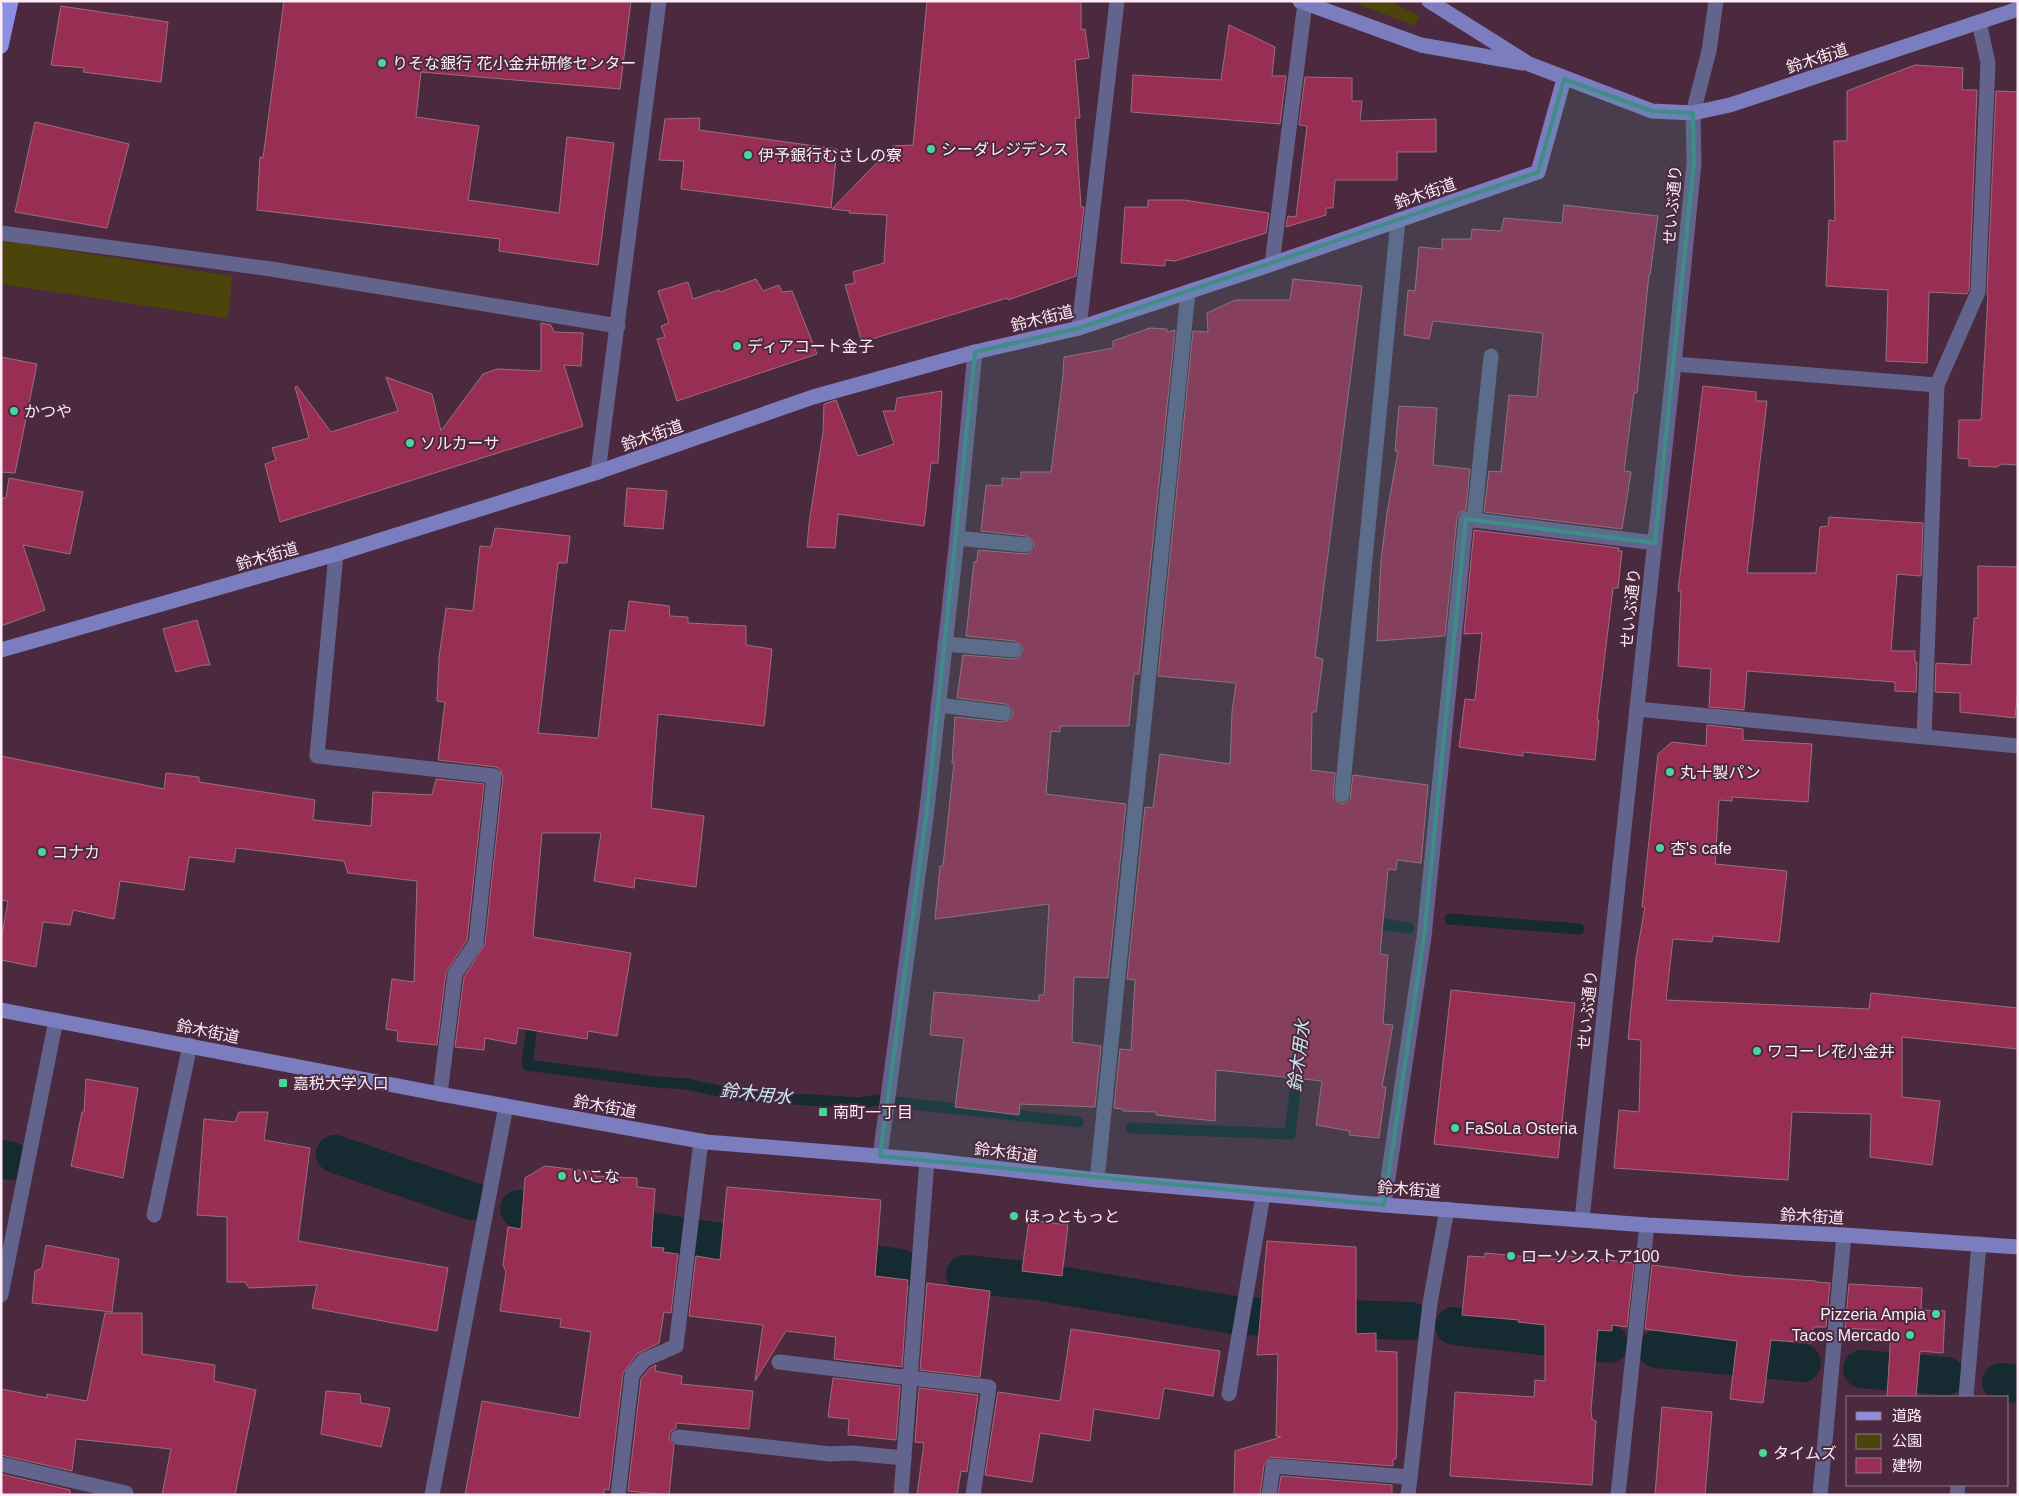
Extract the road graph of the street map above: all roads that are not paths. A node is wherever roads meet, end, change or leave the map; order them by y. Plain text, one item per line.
1 (11, 1) edge
2 (659, 1) edge
3 (1117, 1) edge
4 (1428, 1) edge
5 (1716, 1) edge
6 (1302, 2) edge
7 (2018, 9) edge
8 (1980, 22) junction
9 (1, 46) edge
10 (1529, 64) junction
11 (1564, 79) junction
12 (1693, 113) junction
13 (1398, 220) junction
14 (1, 233) edge
15 (1272, 264) junction
16 (1188, 292) junction
17 (618, 326) junction
18 (1079, 328) junction
19 (975, 352) junction
20 (1491, 356) dead end
21 (1674, 364) junction
22 (1937, 385) junction
23 (598, 472) junction
24 (1474, 520) junction
25 (957, 538) junction
26 (1655, 543) junction
27 (1025, 545) dead end
28 (336, 554) junction
29 (945, 644) junction
30 (1, 650) edge
31 (1014, 650) dead end
32 (938, 705) junction
33 (1637, 708) junction
34 (1004, 713) dead end
35 (1924, 737) junction
36 (2018, 746) edge
37 (1342, 796) dead end
38 (1, 1010) edge
39 (56, 1020) junction
40 (190, 1046) junction
41 (440, 1094) junction
42 (506, 1106) junction
43 (701, 1141) junction
44 (880, 1156) junction
45 (927, 1160) junction
46 (1097, 1180) junction
47 (1263, 1195) junction
48 (1384, 1205) junction
49 (1447, 1209) junction
50 (154, 1215) dead end
51 (1582, 1219) junction
52 (1647, 1225) junction
53 (1844, 1235) junction
54 (1978, 1244) junction
55 (2018, 1247) edge
56 (1, 1296) edge
57 (779, 1362) dead end
58 (910, 1378) junction
59 (1229, 1394) dead end
60 (1966, 1396) edge
61 (678, 1437) dead end
62 (904, 1458) junction
63 (1, 1464) edge
64 (1410, 1477) junction
65 (126, 1493) dead end
66 (432, 1495) edge
67 (618, 1495) edge
68 (901, 1495) edge
69 (973, 1495) edge
70 (1269, 1495) edge
71 (1408, 1495) edge
72 (1618, 1495) edge
73 (1820, 1495) edge

1 - 9 main road
2 - 17 street
3 - 18 street
4 - 10 main road
5 - 12 street, せいぶ通り
6 - 10 main road
6 - 15 street
7 - 8 main road, 鈴木街道
8 - 12 main road, 鈴木街道
8 - 22 street
10 - 11 main road
11 - 12 main road, 鈴木街道
11 - 13 main road, 鈴木街道
12 - 21 street, せいぶ通り
13 - 15 main road, 鈴木街道
13 - 37 street
14 - 17 street
15 - 16 main road, 鈴木街道
16 - 18 main road, 鈴木街道
16 - 46 street
17 - 23 street
18 - 19 main road, 鈴木街道
19 - 23 main road, 鈴木街道
19 - 25 street
20 - 24 street
21 - 22 street
21 - 26 street, せいぶ通り
22 - 35 street
23 - 28 main road, 鈴木街道
24 - 26 street
24 - 48 street
25 - 27 street
25 - 29 street
26 - 33 street, せいぶ通り
28 - 30 main road, 鈴木街道
28 - 41 street
29 - 31 street
29 - 32 street
32 - 34 street
32 - 44 street
33 - 35 street
33 - 51 street, せいぶ通り
35 - 36 street
38 - 39 main road, 鈴木街道
39 - 40 main road, 鈴木街道
39 - 56 street
40 - 41 main road, 鈴木街道
40 - 50 street
41 - 42 main road, 鈴木街道
42 - 43 main road, 鈴木街道
42 - 66 street
43 - 44 main road, 鈴木街道
43 - 67 street
44 - 45 main road, 鈴木街道
45 - 46 main road, 鈴木街道
45 - 58 street
46 - 47 main road, 鈴木街道
47 - 48 main road, 鈴木街道
47 - 59 street
48 - 49 main road, 鈴木街道
49 - 51 main road, 鈴木街道
49 - 64 street
51 - 52 main road, 鈴木街道
52 - 53 main road, 鈴木街道
52 - 72 street
53 - 54 main road, 鈴木街道
53 - 73 street
54 - 55 main road, 鈴木街道
54 - 60 street
57 - 58 street
58 - 62 street
58 - 69 street
61 - 62 street
62 - 68 street
63 - 65 street
64 - 70 street
64 - 71 street

